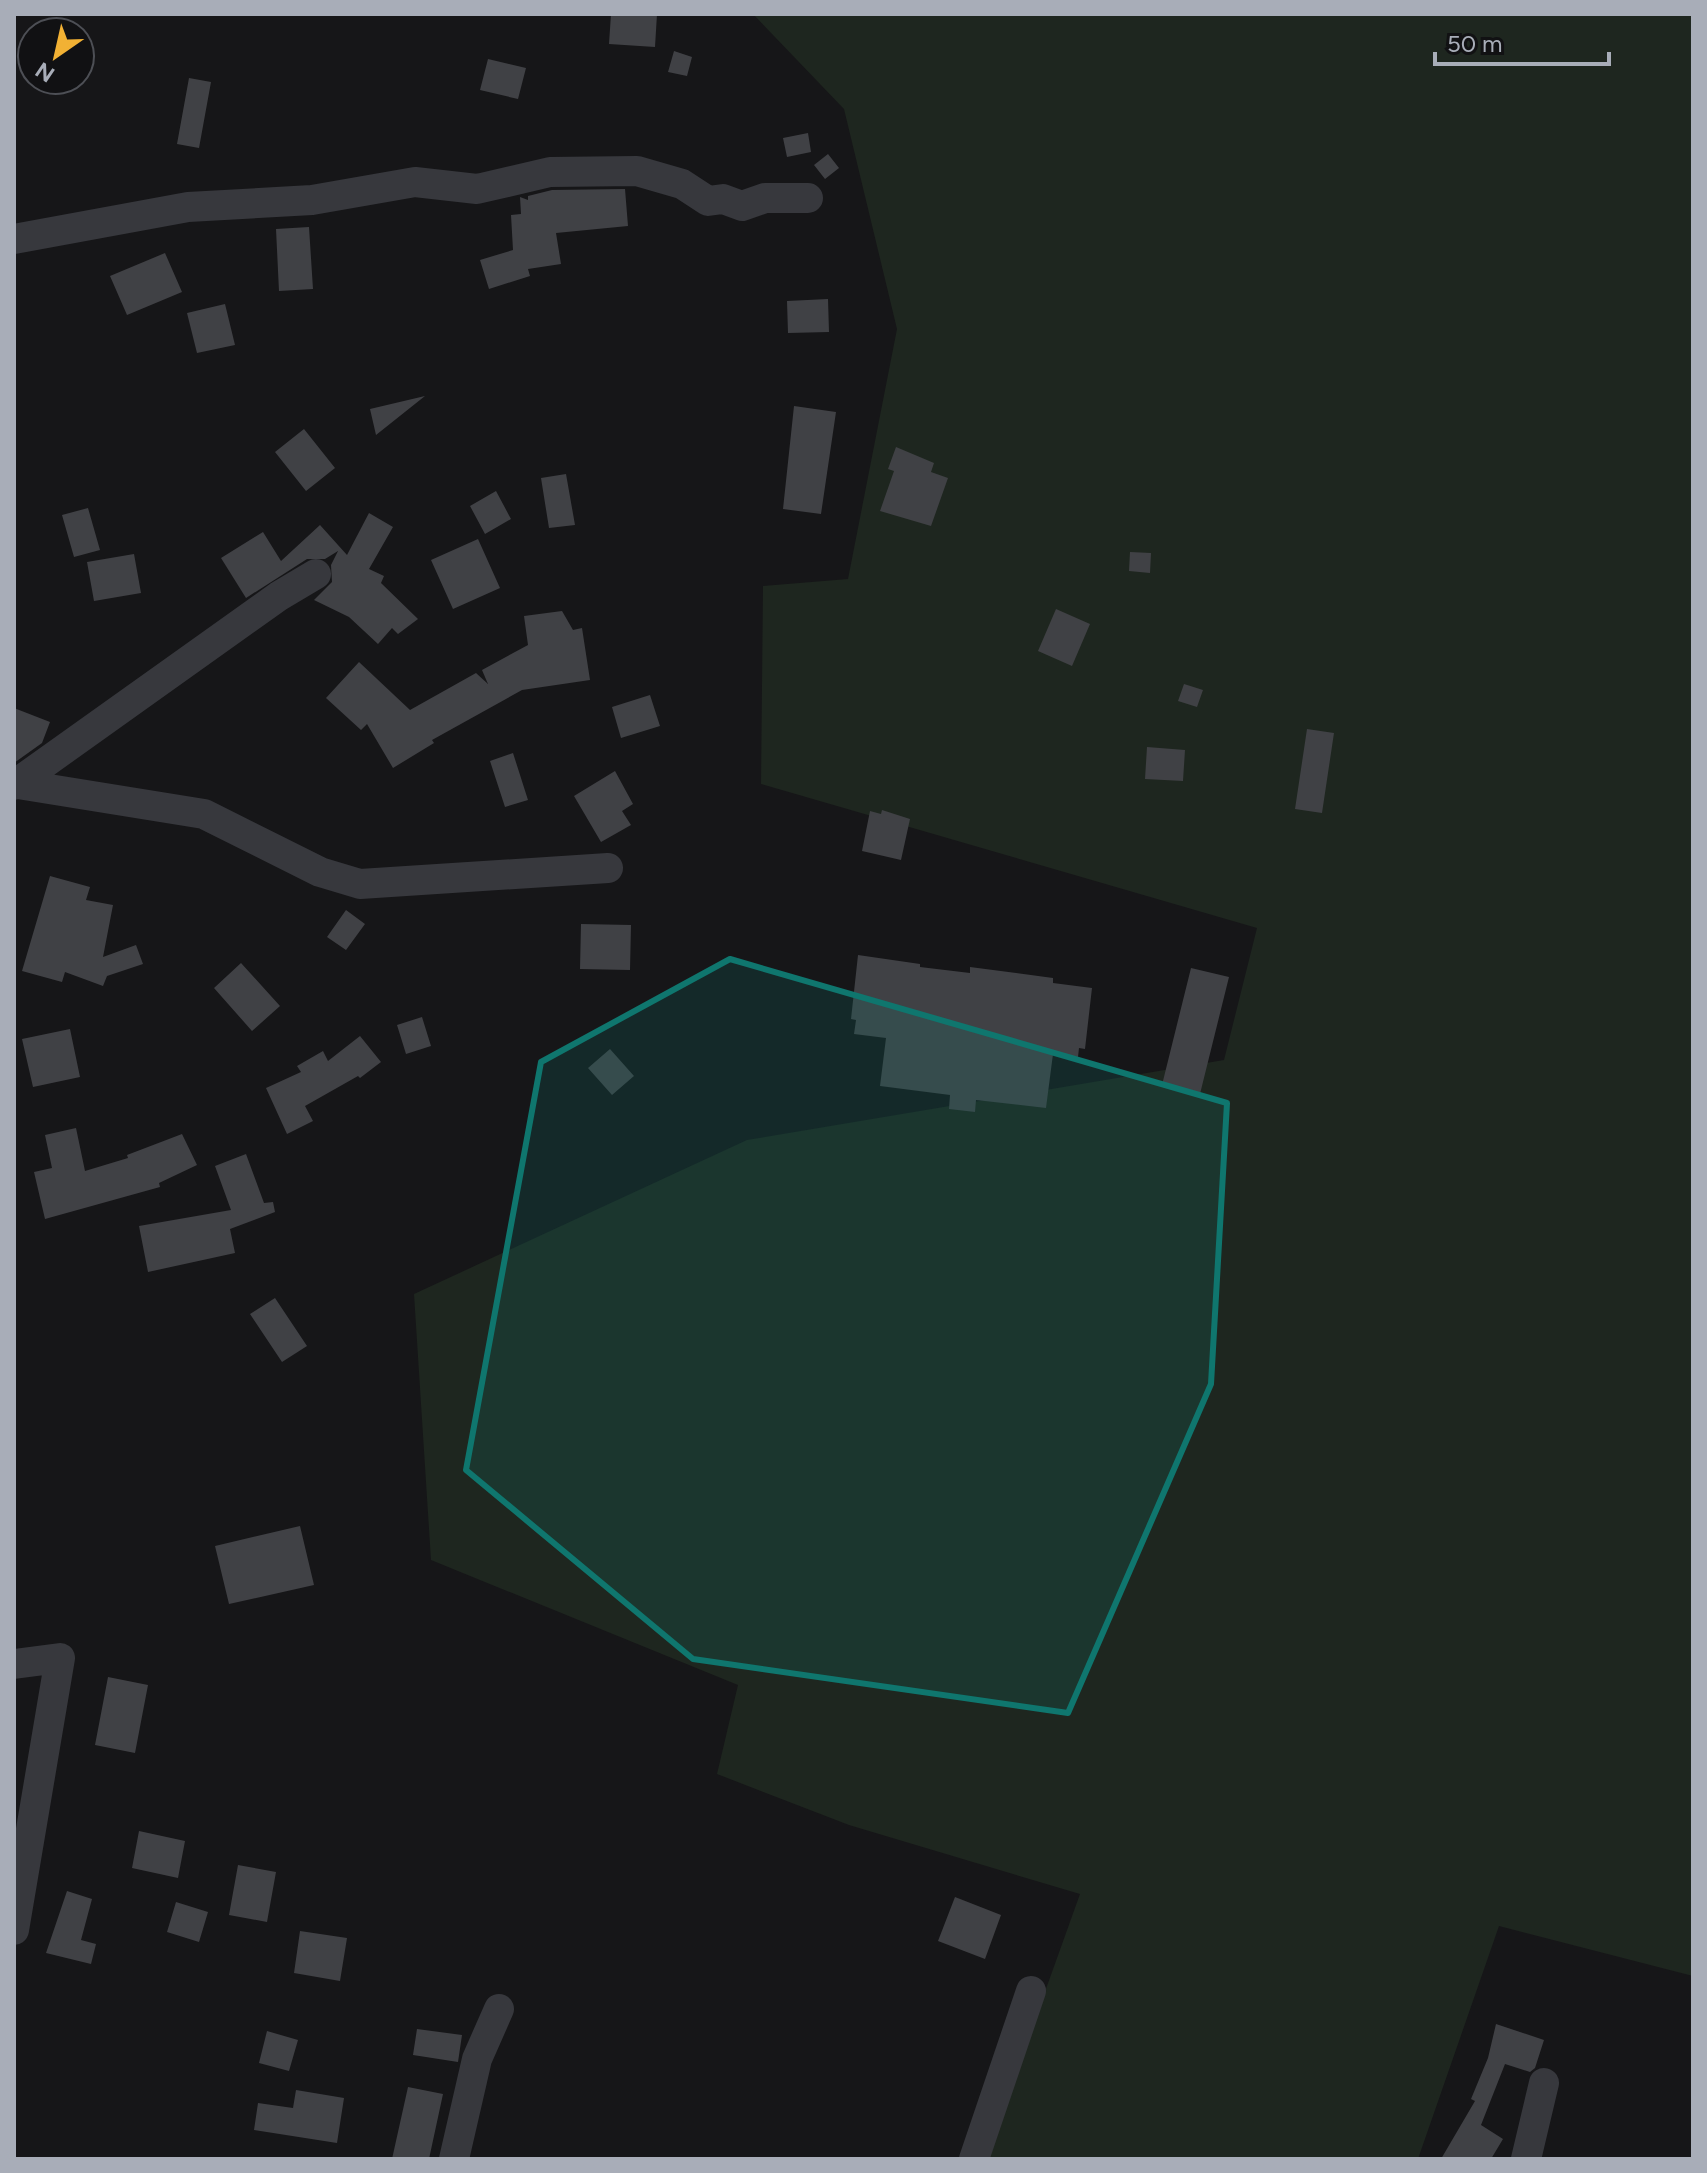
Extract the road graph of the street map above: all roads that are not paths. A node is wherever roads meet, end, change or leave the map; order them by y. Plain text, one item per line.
1 (808, 198) dead end
2 (14, 239) edge
3 (316, 574) dead end
4 (16, 784) edge
5 (608, 868) dead end
6 (14, 1664) edge
7 (14, 1930) edge
8 (1031, 1991) dead end
9 (499, 2009) dead end
10 (1544, 2083) dead end
11 (454, 2159) edge
12 (974, 2159) edge
13 (1526, 2159) edge

1 - 2 street
3 - 4 street
4 - 5 street
6 - 7 street
8 - 12 street
9 - 11 street
10 - 13 street

